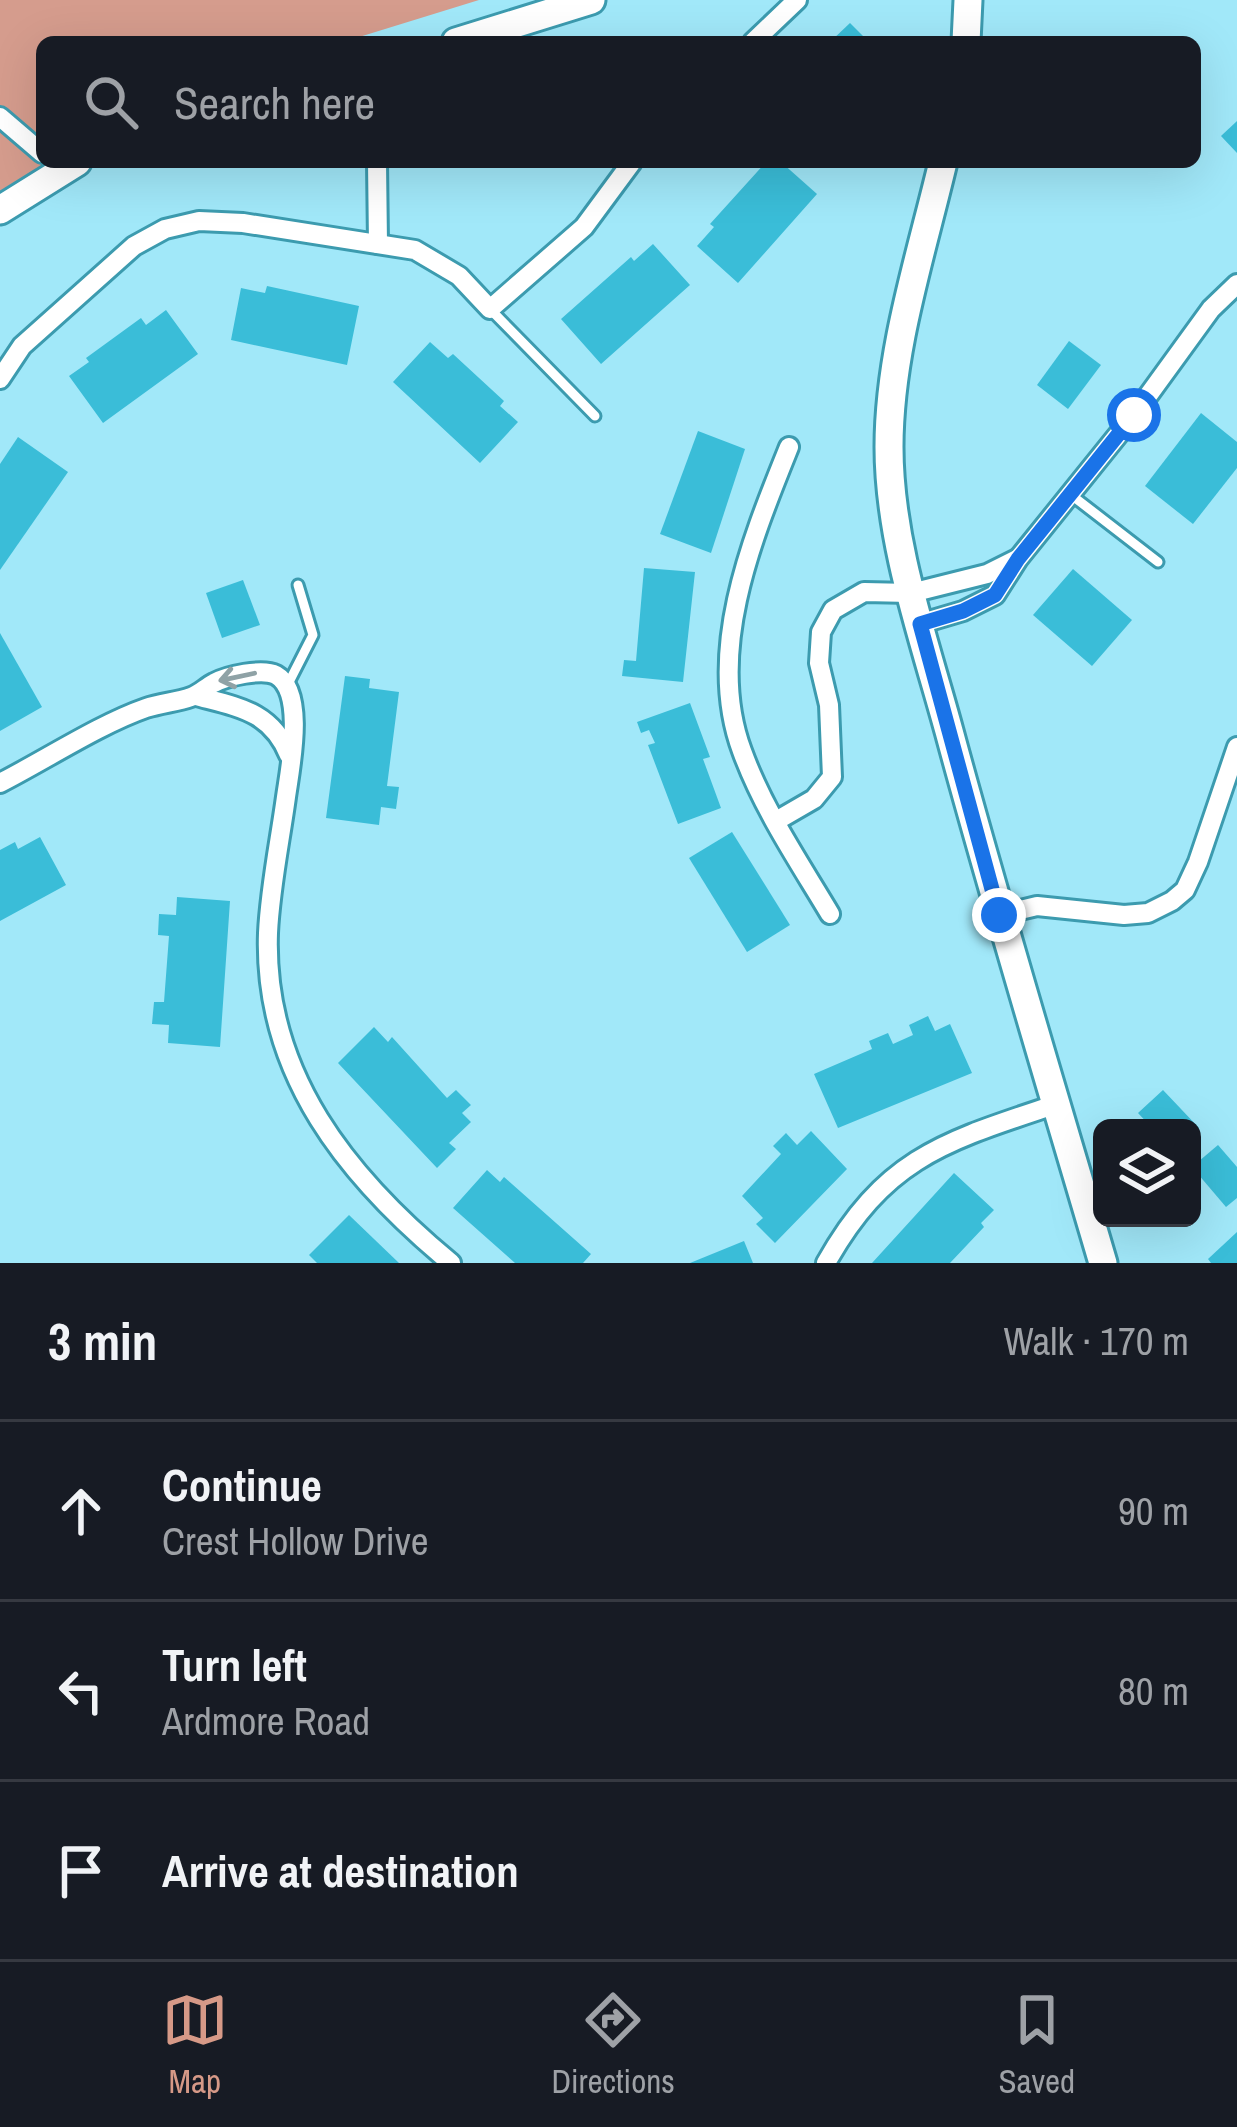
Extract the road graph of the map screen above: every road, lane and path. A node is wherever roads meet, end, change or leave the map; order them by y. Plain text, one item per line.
1 (591, 0) edge
2 (797, 0) edge
3 (968, 0) edge
4 (475, 36) edge
5 (758, 36) edge
6 (966, 36) edge
7 (0, 117) edge
8 (36, 144) edge
9 (50, 168) edge
10 (377, 168) edge
11 (628, 168) edge
12 (942, 168) edge
13 (0, 210) edge
14 (377, 244) junction
15 (1237, 284) edge
16 (490, 309) junction
17 (0, 379) edge
18 (595, 416) dead end
19 (788, 447) dead end
20 (1070, 494) junction
21 (1018, 559) junction
22 (1158, 562) dead end
23 (298, 585) dead end
24 (911, 593) junction
25 (920, 624) junction
26 (287, 686) junction
27 (196, 696) junction
28 (1237, 747) edge
29 (291, 760) junction
30 (0, 783) edge
31 (776, 821) junction
32 (830, 914) dead end
33 (999, 915) junction
34 (1057, 1104) junction
35 (451, 1263) edge
36 (826, 1263) edge
37 (1103, 1263) edge

1 - 4 street
2 - 5 street
3 - 6 street
7 - 8 street
9 - 13 street
10 - 14 street
11 - 16 street
12 - 24 street
14 - 16 street
14 - 17 street
15 - 20 street
16 - 18 lane
19 - 31 street
20 - 21 street
20 - 22 lane
21 - 24 street
21 - 25 street
23 - 26 lane
24 - 25 street
24 - 31 street
25 - 33 street
26 -> 27 street
26 - 29 street
27 - 29 street
27 - 30 street
28 - 33 street
29 - 35 street
31 - 32 street
33 - 34 street
34 - 36 street
34 - 37 street

